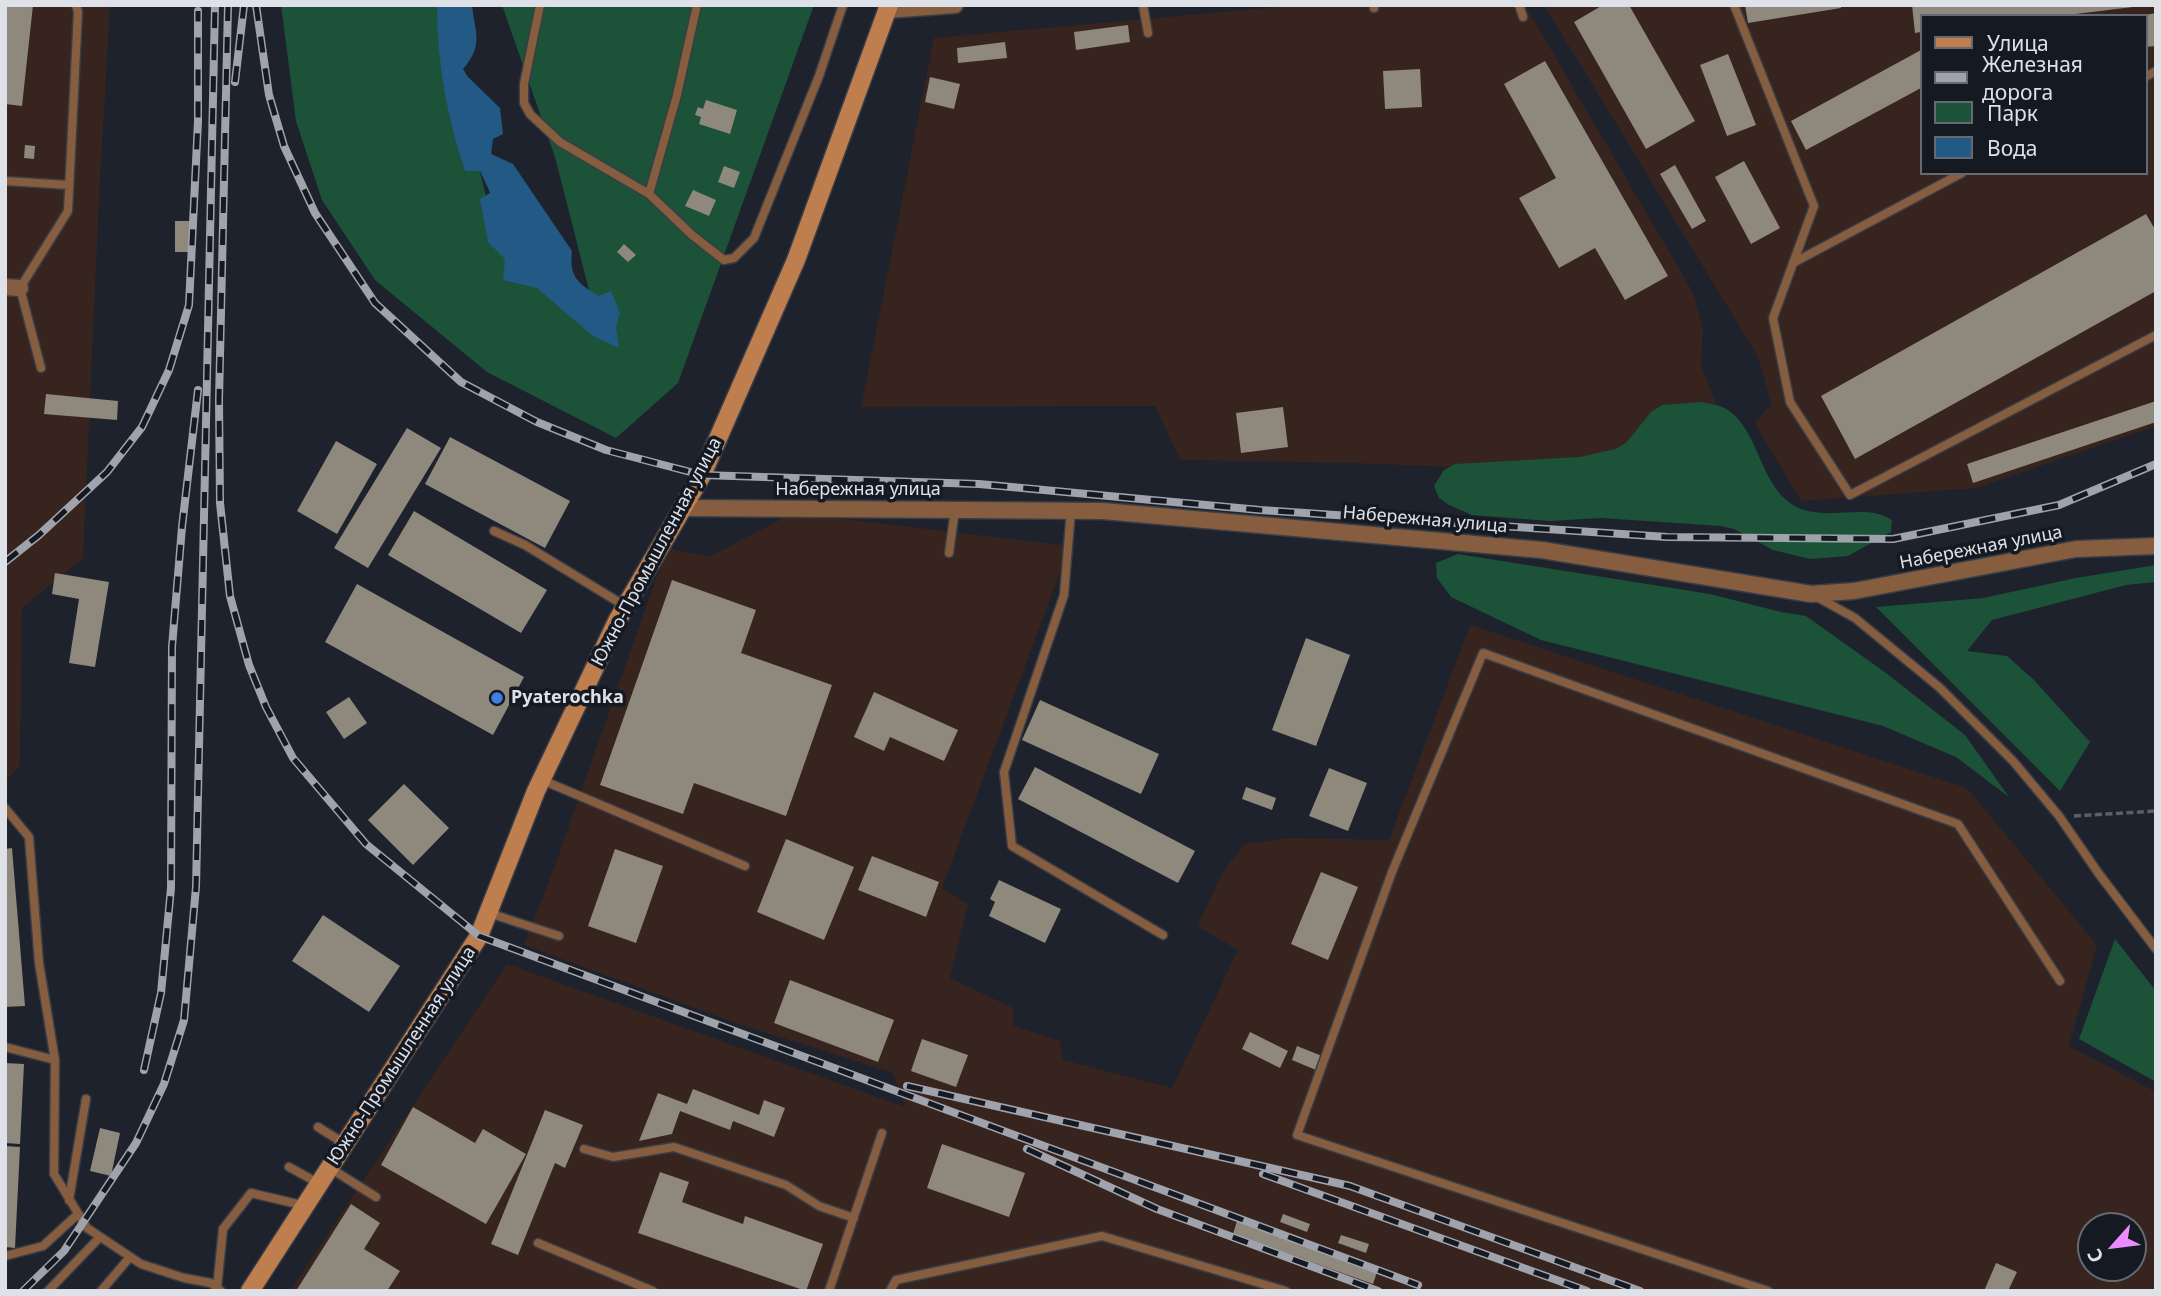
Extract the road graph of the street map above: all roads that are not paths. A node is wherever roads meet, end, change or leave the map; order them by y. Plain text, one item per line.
1 (76, 5) edge
2 (540, 5) edge
3 (697, 5) edge
4 (843, 5) edge
5 (956, 5) edge
6 (1143, 5) edge
7 (1519, 5) edge
8 (1734, 5) edge
9 (888, 8) edge
10 (1523, 17) dead end
11 (1149, 33) dead end
12 (1958, 175) edge
13 (5, 181) edge
14 (69, 185) junction
15 (649, 194) junction
16 (1793, 262) junction
17 (12, 287) edge
18 (2156, 335) edge
19 (41, 368) dead end
20 (685, 508) junction
21 (955, 510) junction
22 (1072, 510) junction
23 (494, 531) dead end
24 (2156, 546) edge
25 (949, 553) dead end
26 (1811, 594) junction
27 (626, 606) junction
28 (542, 779) junction
29 (5, 807) edge
30 (745, 866) dead end
31 (488, 913) junction
32 (1163, 935) dead end
33 (559, 936) dead end
34 (2156, 949) edge
35 (2060, 981) dead end
36 (5, 1047) edge
37 (55, 1060) junction
38 (86, 1099) dead end
39 (317, 1127) dead end
40 (882, 1133) dead end
41 (345, 1145) junction
42 (584, 1149) dead end
43 (289, 1167) dead end
44 (330, 1168) junction
45 (320, 1184) junction
46 (376, 1197) dead end
47 (69, 1200) junction
48 (306, 1206) junction
49 (78, 1214) junction
50 (854, 1218) junction
51 (100, 1237) junction
52 (538, 1243) dead end
53 (5, 1256) edge
54 (130, 1256) junction
55 (219, 1289) edge
56 (642, 1289) edge
57 (48, 1291) edge
58 (100, 1291) edge
59 (250, 1291) edge
60 (653, 1291) edge
61 (829, 1291) edge
62 (890, 1291) edge
63 (1286, 1291) edge
64 (1768, 1291) edge

1 - 14 lane
2 - 15 lane
3 - 15 lane
4 - 15 lane
5 - 9 street
6 - 11 lane
7 - 10 lane
8 - 16 lane
9 - 20 street, Южно-Промышленная улица
12 - 16 lane
13 - 14 lane
14 - 17 lane
16 - 18 lane
17 - 19 lane
20 - 21 street, Набережная улица
20 - 27 street, Южно-Промышленная улица
21 - 22 street, Набережная улица
21 - 25 lane
22 - 26 street, Набережная улица
22 - 32 lane
23 - 27 lane
24 - 26 street, Набережная улица
26 - 34 lane
27 - 28 street, Южно-Промышленная улица
28 - 30 lane
28 - 31 street, Южно-Промышленная улица
29 - 37 lane
31 - 33 lane
31 - 41 street, Южно-Промышленная улица
35 - 64 lane
36 - 37 lane
37 - 47 lane
38 - 47 lane
39 - 41 lane
40 - 50 lane
41 - 44 street, Южно-Промышленная улица
42 - 50 lane
43 - 45 lane
44 - 45 street, Южно-Промышленная улица
44 - 46 lane
45 - 48 street, Южно-Промышленная улица
47 - 49 lane
48 - 55 lane
48 - 59 street, Южно-Промышленная улица
49 - 51 lane
49 - 53 lane
50 - 61 lane
51 - 54 lane
51 - 57 lane
52 - 56 lane
54 - 55 lane
54 - 58 lane
56 - 60 lane
62 - 63 lane

